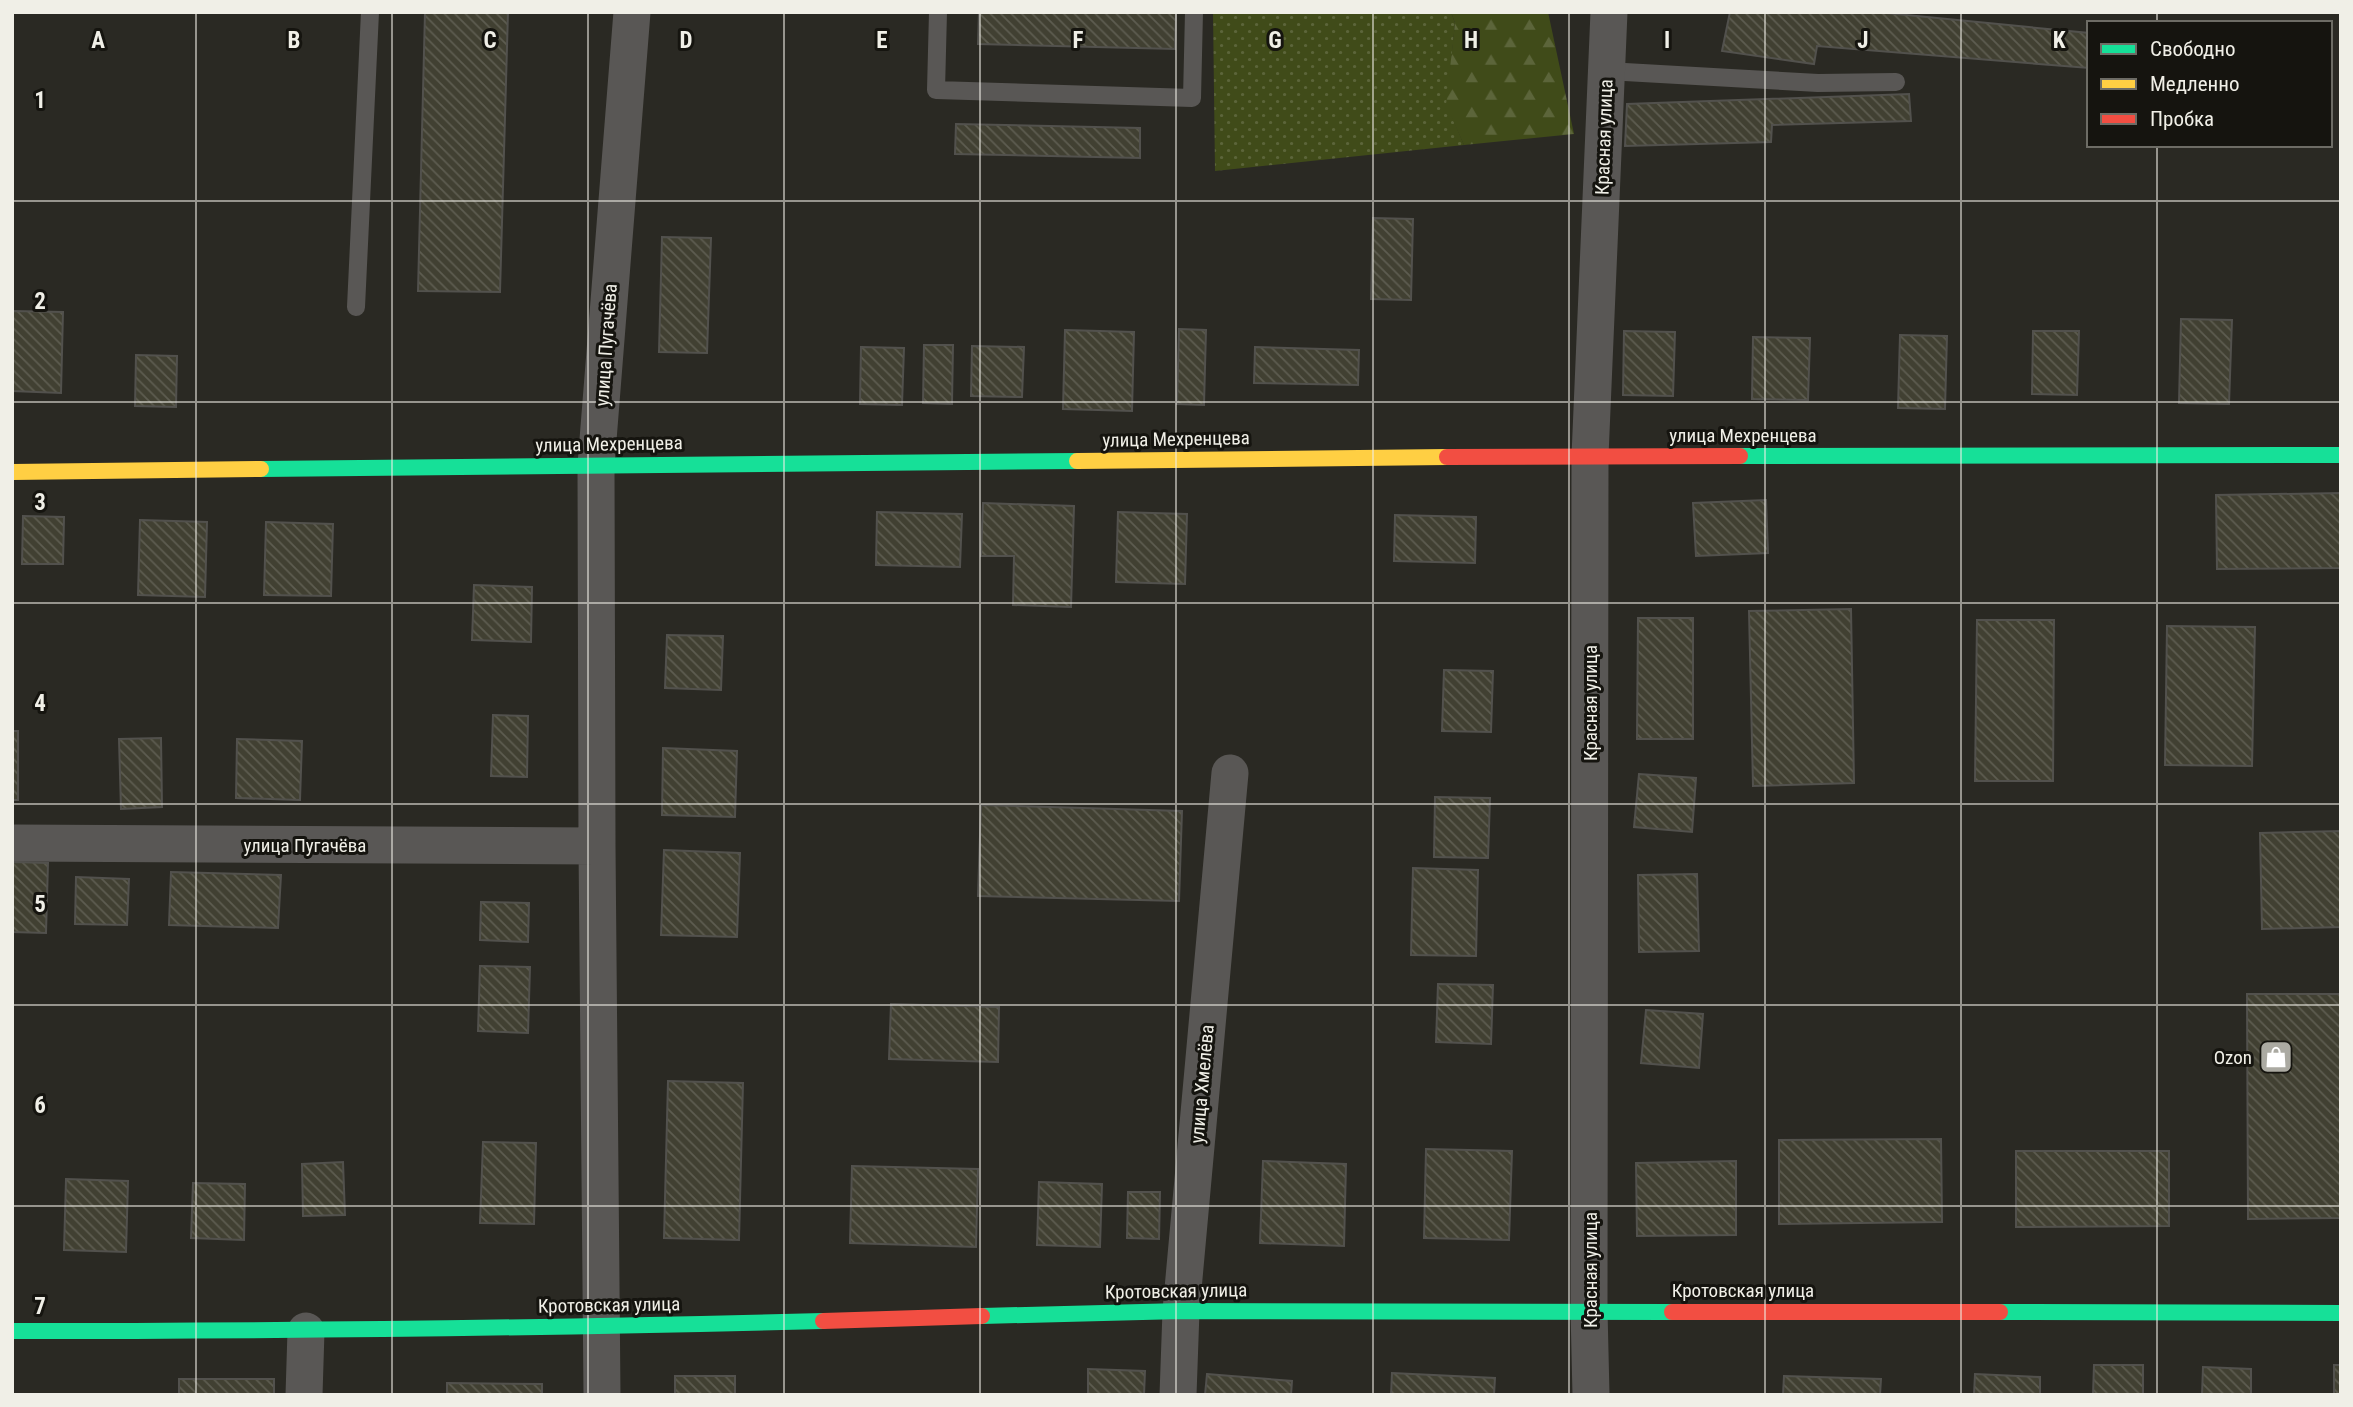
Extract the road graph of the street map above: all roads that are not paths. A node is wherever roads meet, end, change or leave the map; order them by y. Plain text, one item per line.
1 (369, 12) edge
2 (632, 12) edge
3 (938, 12) edge
4 (1194, 12) edge
5 (1609, 12) edge
6 (1606, 71) junction
7 (1896, 82) dead end
8 (356, 307) dead end
9 (2341, 455) edge
10 (1590, 456) junction
11 (596, 465) junction
12 (12, 472) edge
13 (1230, 774) dead end
14 (12, 843) edge
15 (597, 846) junction
16 (1589, 1310) junction
17 (1181, 1311) junction
18 (2341, 1314) edge
19 (602, 1327) junction
20 (12, 1331) edge
21 (306, 1331) junction
22 (304, 1395) edge
23 (602, 1395) edge
24 (1178, 1395) edge
25 (1591, 1395) edge

1 - 8 lane
2 - 11 street, улица Пугачёва
3 - 4 lane
5 - 6 street, Красная улица
6 - 7 lane
6 - 10 street, Красная улица
9 - 10 street, улица Мехренцева
10 - 11 street, улица Мехренцева
10 - 16 street, Красная улица
11 - 12 street, улица Мехренцева
11 - 15 street, улица Пугачёва
13 - 17 street, улица Хмелёва
14 - 15 street, улица Пугачёва
15 - 19 street, улица Пугачёва
16 - 17 street, Кротовская улица
16 - 18 street, Кротовская улица
16 - 25 street, Красная улица
17 - 19 street, Кротовская улица
17 - 24 street, улица Хмелёва
19 - 21 street, Кротовская улица
19 - 23 street, улица Пугачёва
20 - 21 street, Кротовская улица
21 - 22 street

